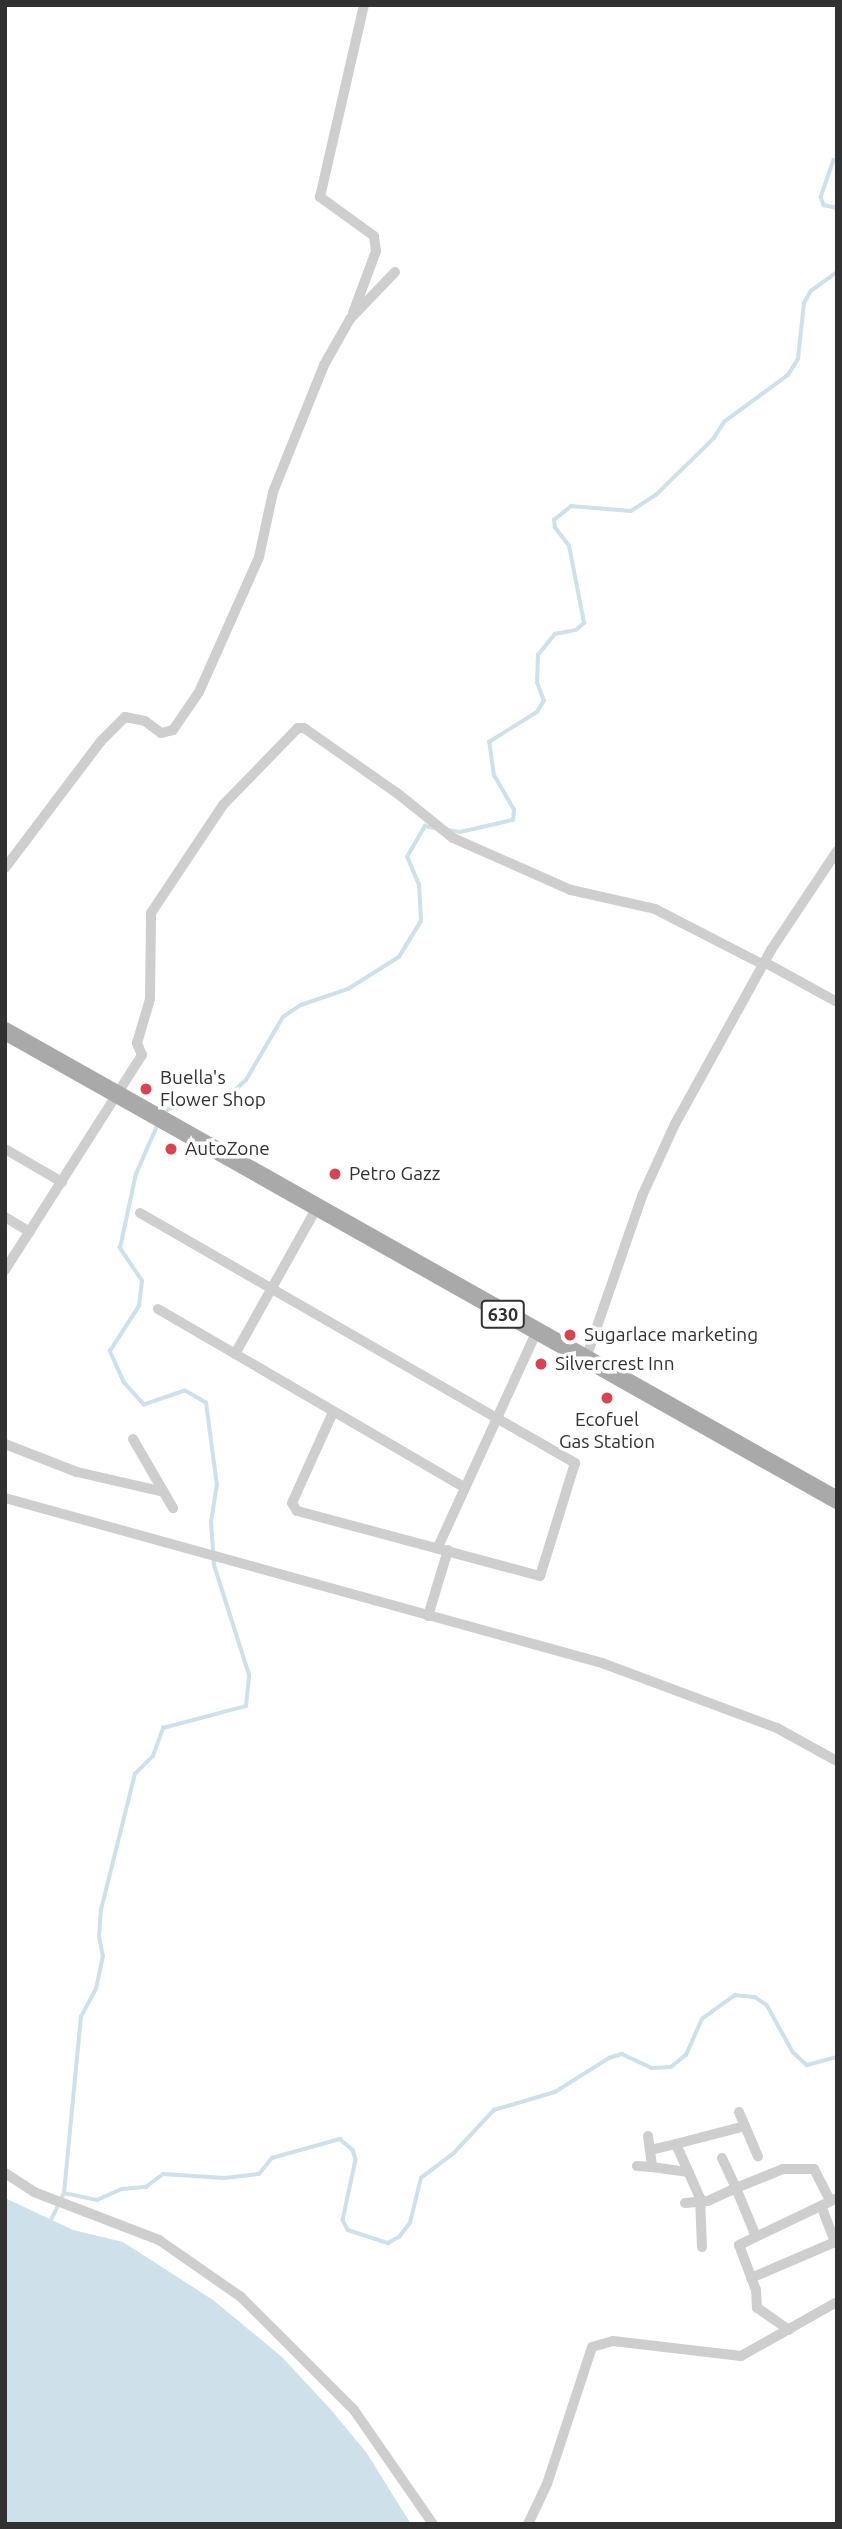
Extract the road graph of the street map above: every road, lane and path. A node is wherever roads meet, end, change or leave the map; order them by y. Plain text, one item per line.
1 (364, 5) edge
2 (395, 272) dead end
3 (350, 319) junction
4 (837, 851) edge
5 (5, 868) edge
6 (763, 963) junction
7 (837, 1002) edge
8 (5, 1031) edge
9 (117, 1094) junction
10 (5, 1149) edge
11 (62, 1182) junction
12 (316, 1209) junction
13 (140, 1213) dead end
14 (5, 1217) edge
15 (30, 1232) junction
16 (5, 1270) edge
17 (272, 1288) junction
18 (158, 1309) dead end
19 (536, 1333) junction
20 (235, 1354) junction
21 (586, 1361) junction
22 (333, 1412) junction
23 (499, 1415) junction
24 (133, 1439) dead end
25 (5, 1444) edge
26 (465, 1489) junction
27 (164, 1492) junction
28 (5, 1498) edge
29 (837, 1500) edge
30 (173, 1508) dead end
31 (443, 1548) junction
32 (428, 1616) junction
33 (837, 1761) edge
34 (739, 2112) dead end
35 (745, 2126) junction
36 (648, 2136) dead end
37 (676, 2144) junction
38 (650, 2150) junction
39 (758, 2156) dead end
40 (722, 2158) dead end
41 (636, 2166) dead end
42 (652, 2167) junction
43 (689, 2172) junction
44 (5, 2173) edge
45 (736, 2188) junction
46 (699, 2202) junction
47 (829, 2202) edge
48 (685, 2203) dead end
49 (755, 2234) junction
50 (702, 2247) dead end
51 (751, 2278) junction
52 (837, 2302) edge
53 (789, 2330) junction
54 (433, 2524) edge
55 (528, 2524) edge

1 - 3 street
2 - 3 street
3 - 5 street
4 - 6 street
6 - 7 street
6 - 9 street
6 - 21 street
8 - 9 main road, 630
9 - 11 street
9 - 12 main road, 630
10 - 11 street
11 - 15 street
12 - 17 street
12 - 19 main road, 630
13 - 17 street
14 - 15 street
15 - 16 street
17 - 20 street
17 - 23 street
18 - 20 street
19 - 21 main road, 630
19 - 23 street
20 - 22 street
21 - 29 main road, 630
22 - 26 street
22 - 31 street
23 - 26 street
23 - 31 street
24 - 27 street
25 - 27 street
26 - 31 street
27 - 30 street
28 - 32 street
31 - 32 street
32 - 33 street
34 - 35 street
35 - 37 street
35 - 39 street
36 - 38 street
37 - 38 street
37 - 43 street
38 - 42 street
40 - 45 street
41 - 42 street
42 - 43 street
43 - 46 street
44 - 54 street
45 - 46 street
45 - 47 street
45 - 49 street
46 - 48 street
46 - 50 street
47 - 49 street
47 - 51 street
49 - 51 street
51 - 53 street
52 - 53 street
53 - 55 street

